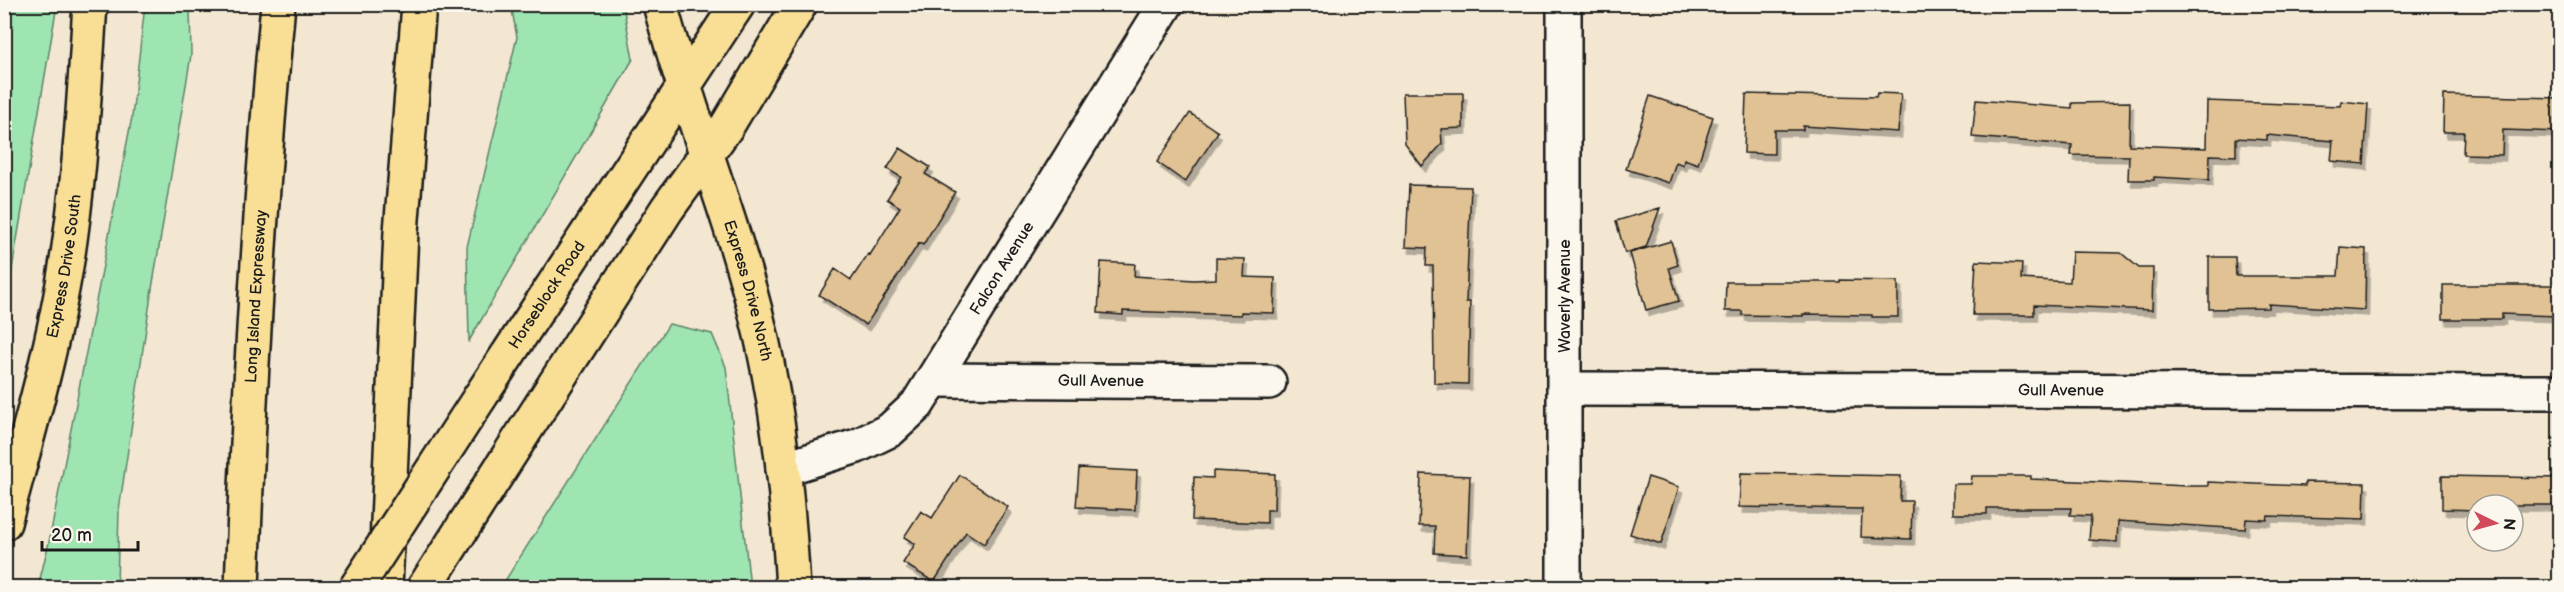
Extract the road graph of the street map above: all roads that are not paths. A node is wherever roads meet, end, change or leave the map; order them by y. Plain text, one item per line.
1 (90, 4) edge
2 (278, 4) edge
3 (419, 4) edge
4 (660, 4) edge
5 (738, 4) edge
6 (800, 4) edge
7 (1166, 4) edge
8 (1564, 4) edge
9 (684, 89) junction
10 (706, 154) junction
11 (933, 380) junction
12 (1269, 382) dead end
13 (1565, 389) junction
14 (2559, 392) edge
15 (783, 469) junction
16 (4, 523) edge
17 (242, 588) edge
18 (356, 588) edge
19 (385, 588) edge
20 (424, 588) edge
21 (793, 588) edge
22 (1564, 588) edge

1 - 16 main road, Express Drive South
2 - 17 main road, Long Island Expressway
3 - 19 main road
4 - 9 main road, Express Drive North
5 - 9 main road, Horseblock Road
6 - 10 main road
7 - 11 street, Falcon Avenue
8 - 13 street, Waverly Avenue
9 - 10 main road, Express Drive North
9 - 18 main road, Horseblock Road, bridge
10 - 15 main road, Express Drive North
10 - 20 main road
11 - 12 street, Gull Avenue
11 - 15 street, Falcon Avenue
13 - 14 street, Gull Avenue
13 - 22 street, Waverly Avenue
15 - 21 main road, Express Drive North

